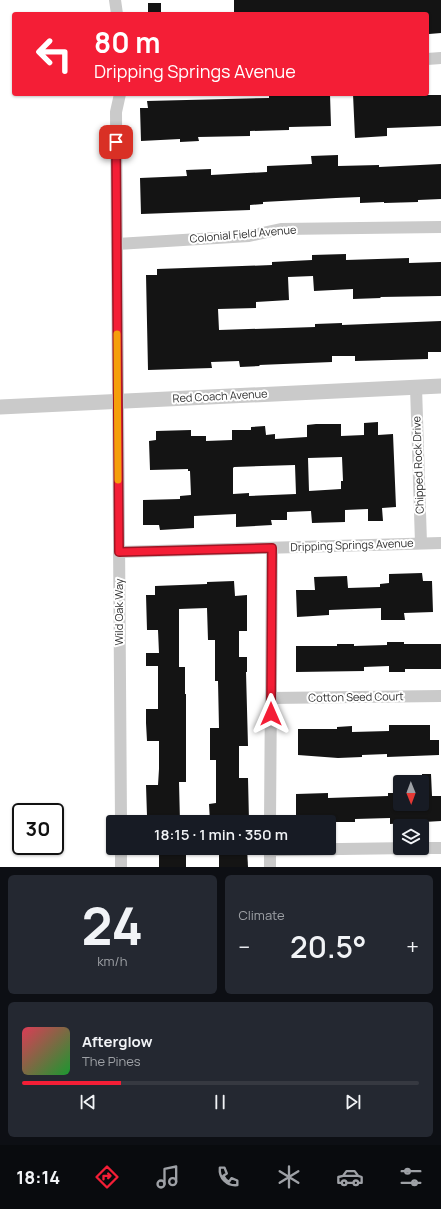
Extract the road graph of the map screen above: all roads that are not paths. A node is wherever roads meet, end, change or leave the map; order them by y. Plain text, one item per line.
1 (115, 0) edge
2 (118, 12) edge
3 (441, 58) edge
4 (429, 59) edge
5 (120, 96) edge
6 (441, 227) edge
7 (117, 244) junction
8 (441, 386) edge
9 (416, 387) junction
10 (118, 401) junction
11 (0, 407) edge
12 (421, 543) junction
13 (441, 543) edge
14 (272, 548) junction
15 (119, 552) junction
16 (441, 696) edge
17 (271, 698) junction
18 (121, 815) edge
19 (270, 815) edge
20 (393, 848) edge
21 (429, 848) edge
22 (441, 848) edge
23 (336, 849) edge
24 (121, 855) edge
25 (270, 855) edge
26 (121, 867) edge
27 (270, 867) edge

1 - 2 street
3 - 4 street
5 - 7 street, Wild Oak Way
6 - 7 street, Colonial Field Avenue
7 - 10 street, Wild Oak Way
8 - 9 street, Red Coach Avenue
9 - 10 street, Red Coach Avenue
9 - 12 street, Chipped Rock Drive
10 - 11 street, Red Coach Avenue
10 - 15 street, Wild Oak Way
12 - 13 street, Dripping Springs Avenue
12 - 14 street, Dripping Springs Avenue
14 - 15 street, Dripping Springs Avenue
14 - 17 street
15 - 18 street, Wild Oak Way
16 - 17 street, Cotton Seed Court
17 - 19 street
20 - 23 street
21 - 22 street
24 - 26 street
25 - 27 street

